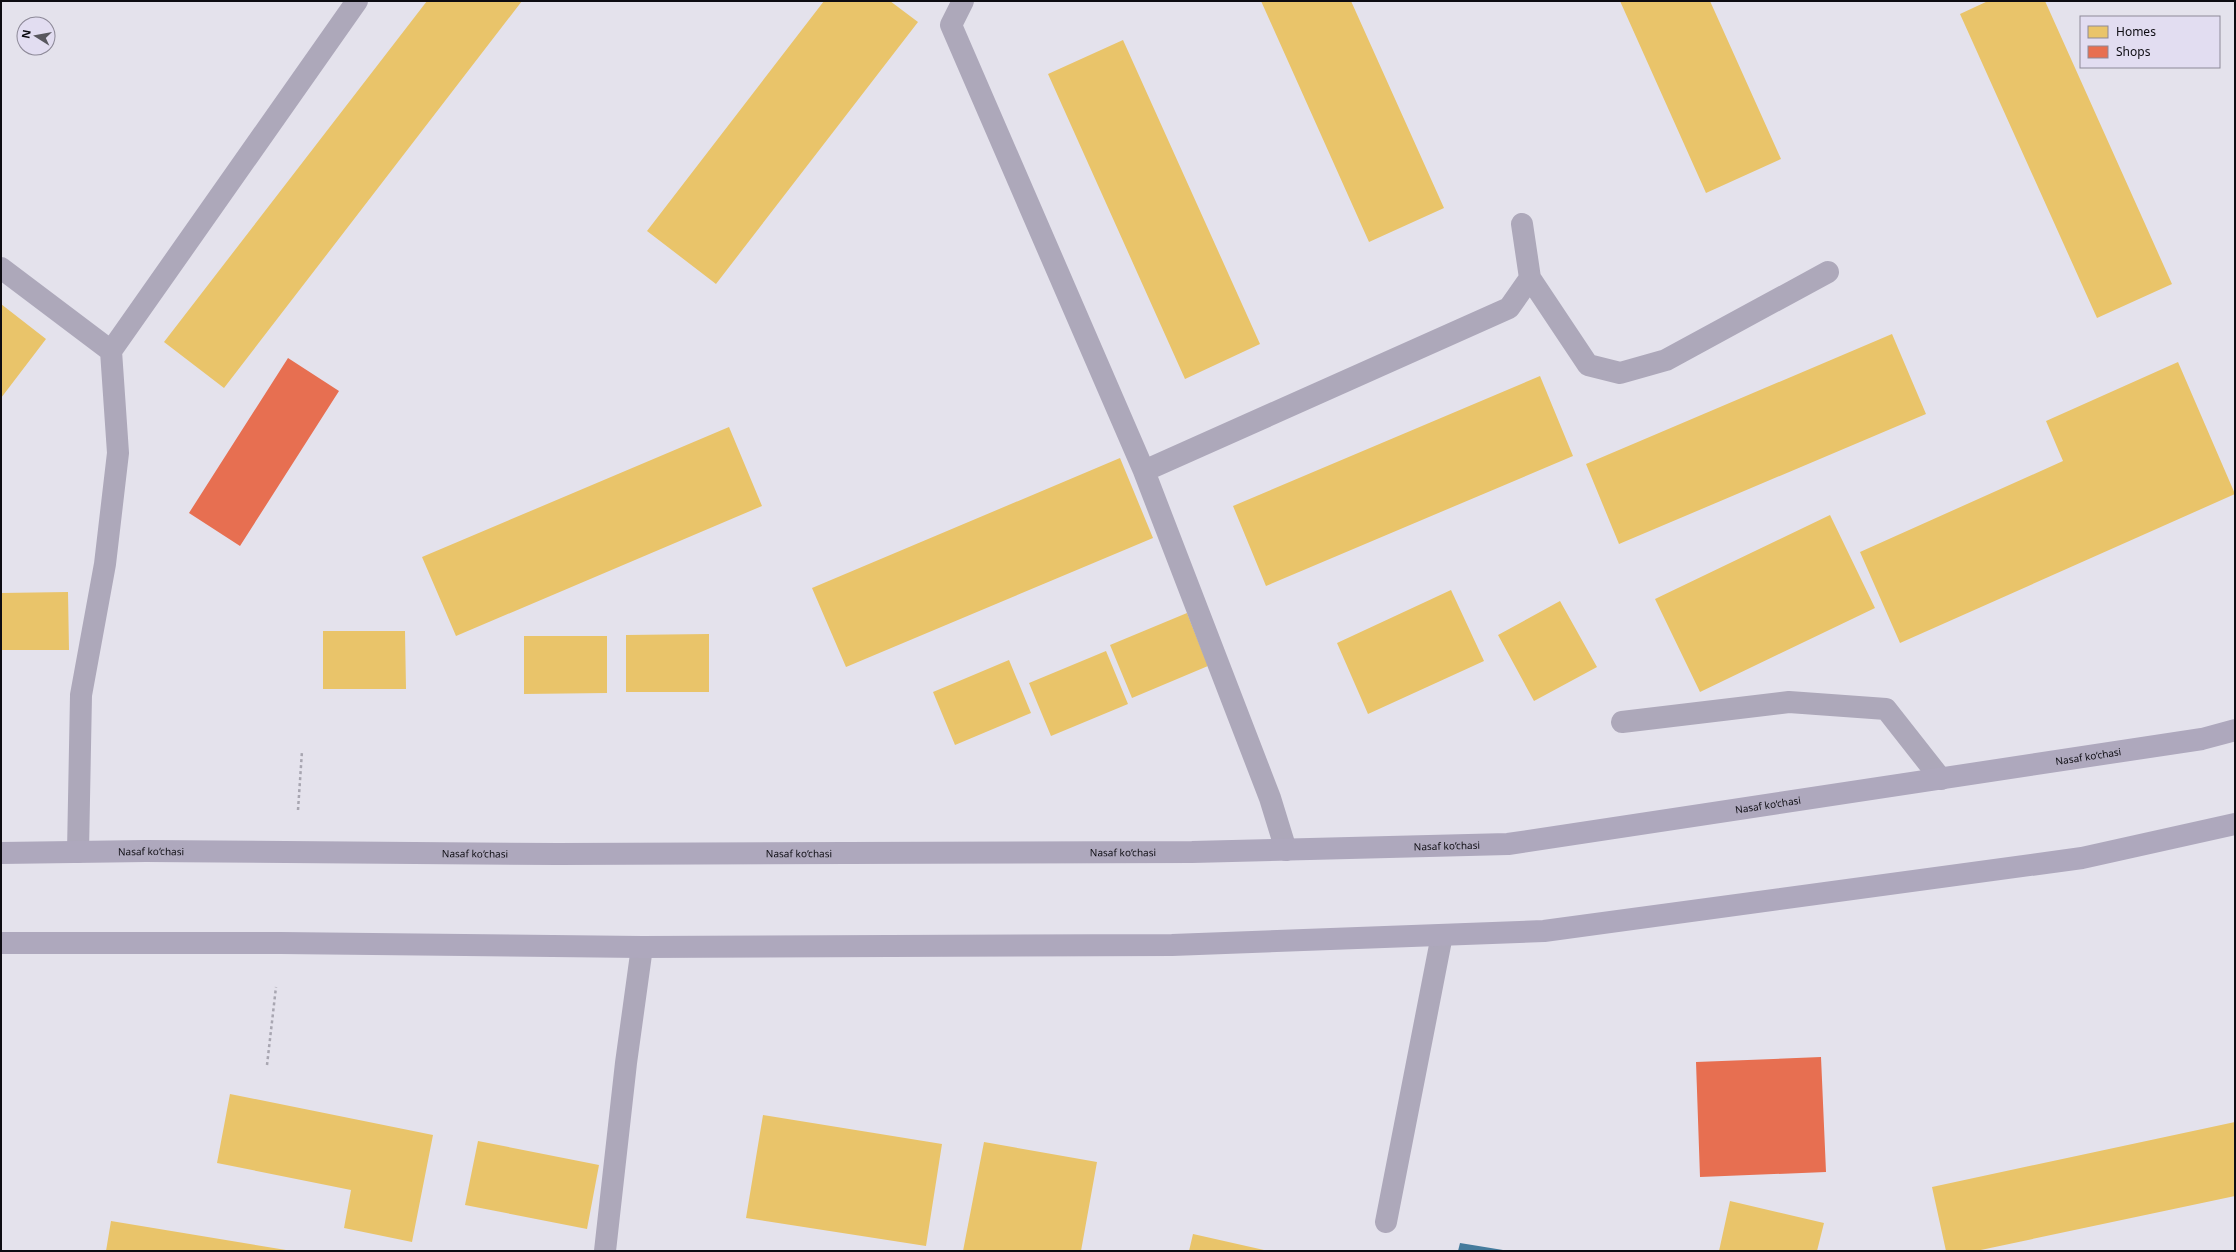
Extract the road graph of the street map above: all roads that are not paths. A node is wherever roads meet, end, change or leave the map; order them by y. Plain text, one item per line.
1 (357, 1) edge
2 (963, 1) edge
3 (1522, 224) dead end
4 (1, 268) edge
5 (1828, 272) dead end
6 (1530, 278) junction
7 (111, 351) junction
8 (1144, 471) junction
9 (1622, 722) dead end
10 (2235, 730) edge
11 (1941, 779) junction
12 (2235, 824) edge
13 (1286, 850) junction
14 (78, 852) junction
15 (1, 853) edge
16 (1442, 935) junction
17 (1, 943) edge
18 (642, 947) junction
19 (1386, 1222) dead end
20 (605, 1251) edge

1 - 7 lane
2 - 8 lane
3 - 6 lane
4 - 7 lane
5 - 6 lane
6 - 8 lane
7 - 14 lane
8 - 13 lane
9 - 11 lane
10 - 11 main road, Nasaf ko‘chasi
11 - 13 main road, Nasaf ko‘chasi
12 - 16 main road
13 - 14 main road, Nasaf ko‘chasi
14 - 15 main road, Nasaf ko‘chasi
16 - 18 main road
16 - 19 lane
17 - 18 main road
18 - 20 lane

